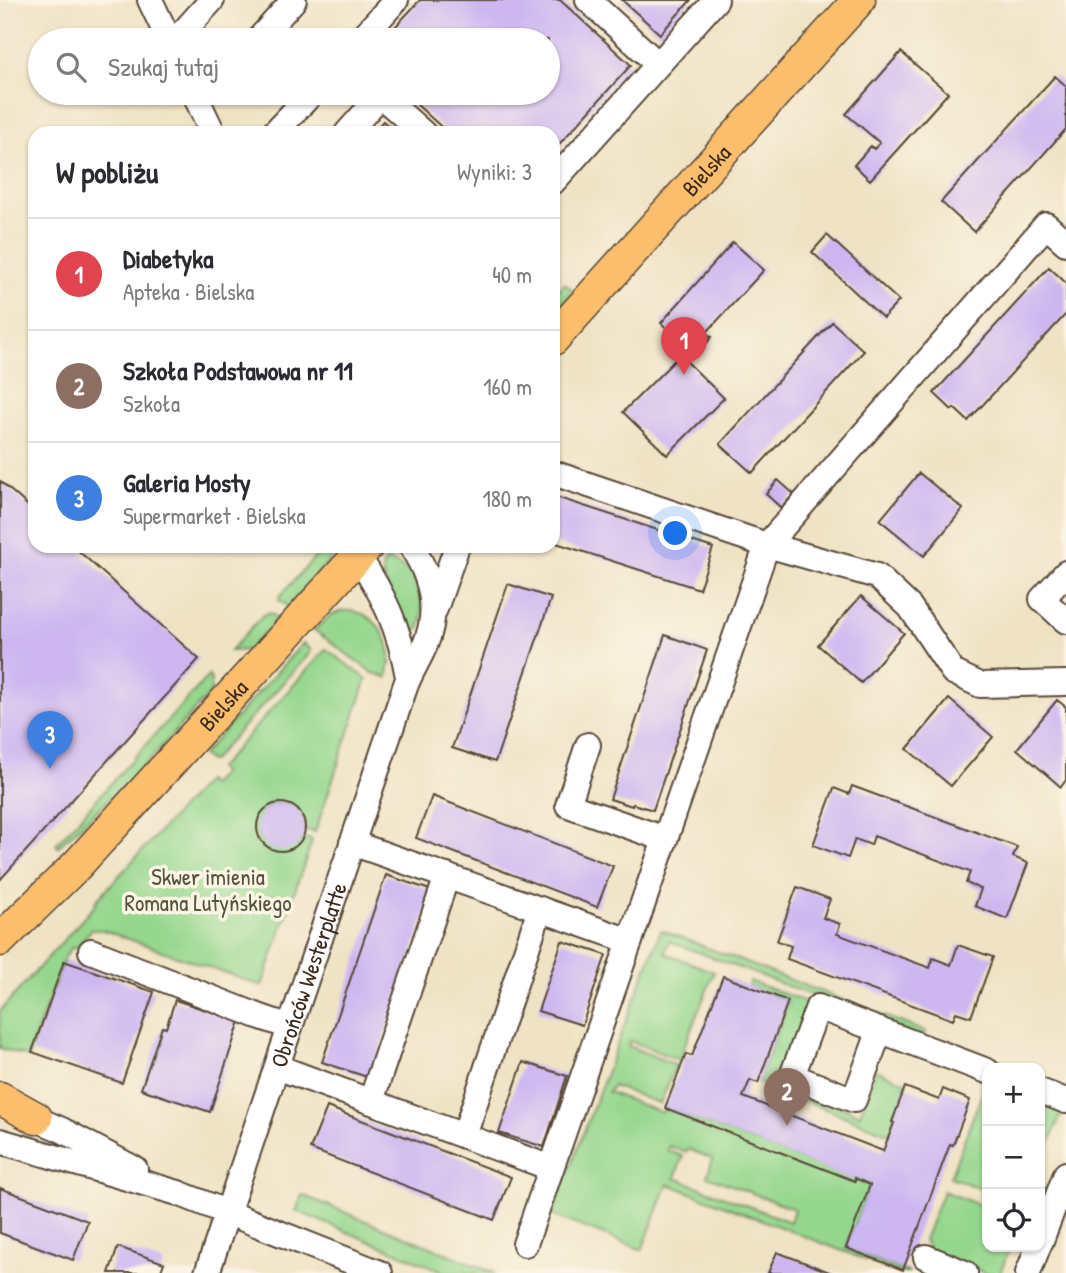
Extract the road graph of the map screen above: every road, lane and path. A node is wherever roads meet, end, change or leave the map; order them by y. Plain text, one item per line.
1 (150, 0) edge
2 (212, 0) edge
3 (293, 0) edge
4 (397, 0) edge
5 (588, 0) edge
6 (716, 0) edge
7 (859, 0) edge
8 (163, 28) edge
9 (187, 28) edge
10 (268, 28) edge
11 (371, 28) edge
12 (658, 64) junction
13 (204, 105) edge
14 (301, 105) edge
15 (371, 105) edge
16 (392, 105) edge
17 (211, 126) edge
18 (281, 126) edge
19 (353, 126) edge
20 (415, 126) edge
21 (560, 174) edge
22 (1066, 243) edge
23 (560, 331) edge
24 (560, 474) edge
25 (767, 545) junction
26 (361, 553) edge
27 (364, 553) edge
28 (416, 553) edge
29 (455, 553) edge
30 (1066, 573) edge
31 (434, 613) junction
32 (1066, 621) edge
33 (408, 677) junction
34 (1066, 683) edge
35 (589, 745) dead end
36 (665, 839) junction
37 (352, 843) junction
38 (77, 865) junction
39 (447, 876) junction
40 (540, 909) junction
41 (0, 940) edge
42 (630, 941) junction
43 (91, 951) dead end
44 (0, 962) edge
45 (290, 1027) junction
46 (880, 1030) dead end
47 (277, 1067) junction
48 (982, 1069) edge
49 (1045, 1093) edge
50 (0, 1101) edge
51 (371, 1101) junction
52 (1066, 1101) edge
53 (36, 1118) joint
54 (464, 1136) junction
55 (0, 1142) edge
56 (551, 1168) junction
57 (1066, 1174) edge
58 (178, 1193) junction
59 (228, 1212) junction
60 (1045, 1229) edge
61 (525, 1244) dead end
62 (1036, 1252) edge
63 (926, 1257) dead end
64 (207, 1273) edge
65 (380, 1273) edge
66 (964, 1273) edge
67 (1028, 1273) edge

1 - 8 street
2 - 9 street
3 - 10 street
4 - 11 street
5 - 12 street
6 - 12 street
7 - 23 main road, Bielska
12 - 21 street
13 - 17 street
14 - 18 street
15 - 19 street
16 - 20 street
22 - 25 street
24 - 25 street
25 - 34 street
25 - 36 street
26 - 38 main road, Bielska
27 - 33 street, Obrońców Westerplatte
28 - 31 street, Obrońców Westerplatte
29 - 31 street, Obrońców Westerplatte
30 - 32 street
31 - 33 street, Obrońców Westerplatte
33 - 37 street, Obrońców Westerplatte
35 - 36 street
36 - 42 street
37 - 39 street
37 - 45 street, Obrońców Westerplatte
38 - 41 main road, Bielska
38 - 44 main road, Bielska
39 - 40 street
39 - 51 street
40 - 42 street
40 - 54 street
42 - 56 street
43 - 45 street
45 - 47 street, Obrońców Westerplatte
46 - 48 street
47 - 51 street
47 - 59 street, Obrońców Westerplatte
49 - 52 street
50 - 53 main road
51 - 54 street
53 - 58 street
54 - 56 street
55 - 58 street
56 - 61 street
57 - 60 street
58 - 59 street
59 - 64 street, Obrońców Westerplatte
59 - 65 street
62 - 67 street
63 - 66 street

